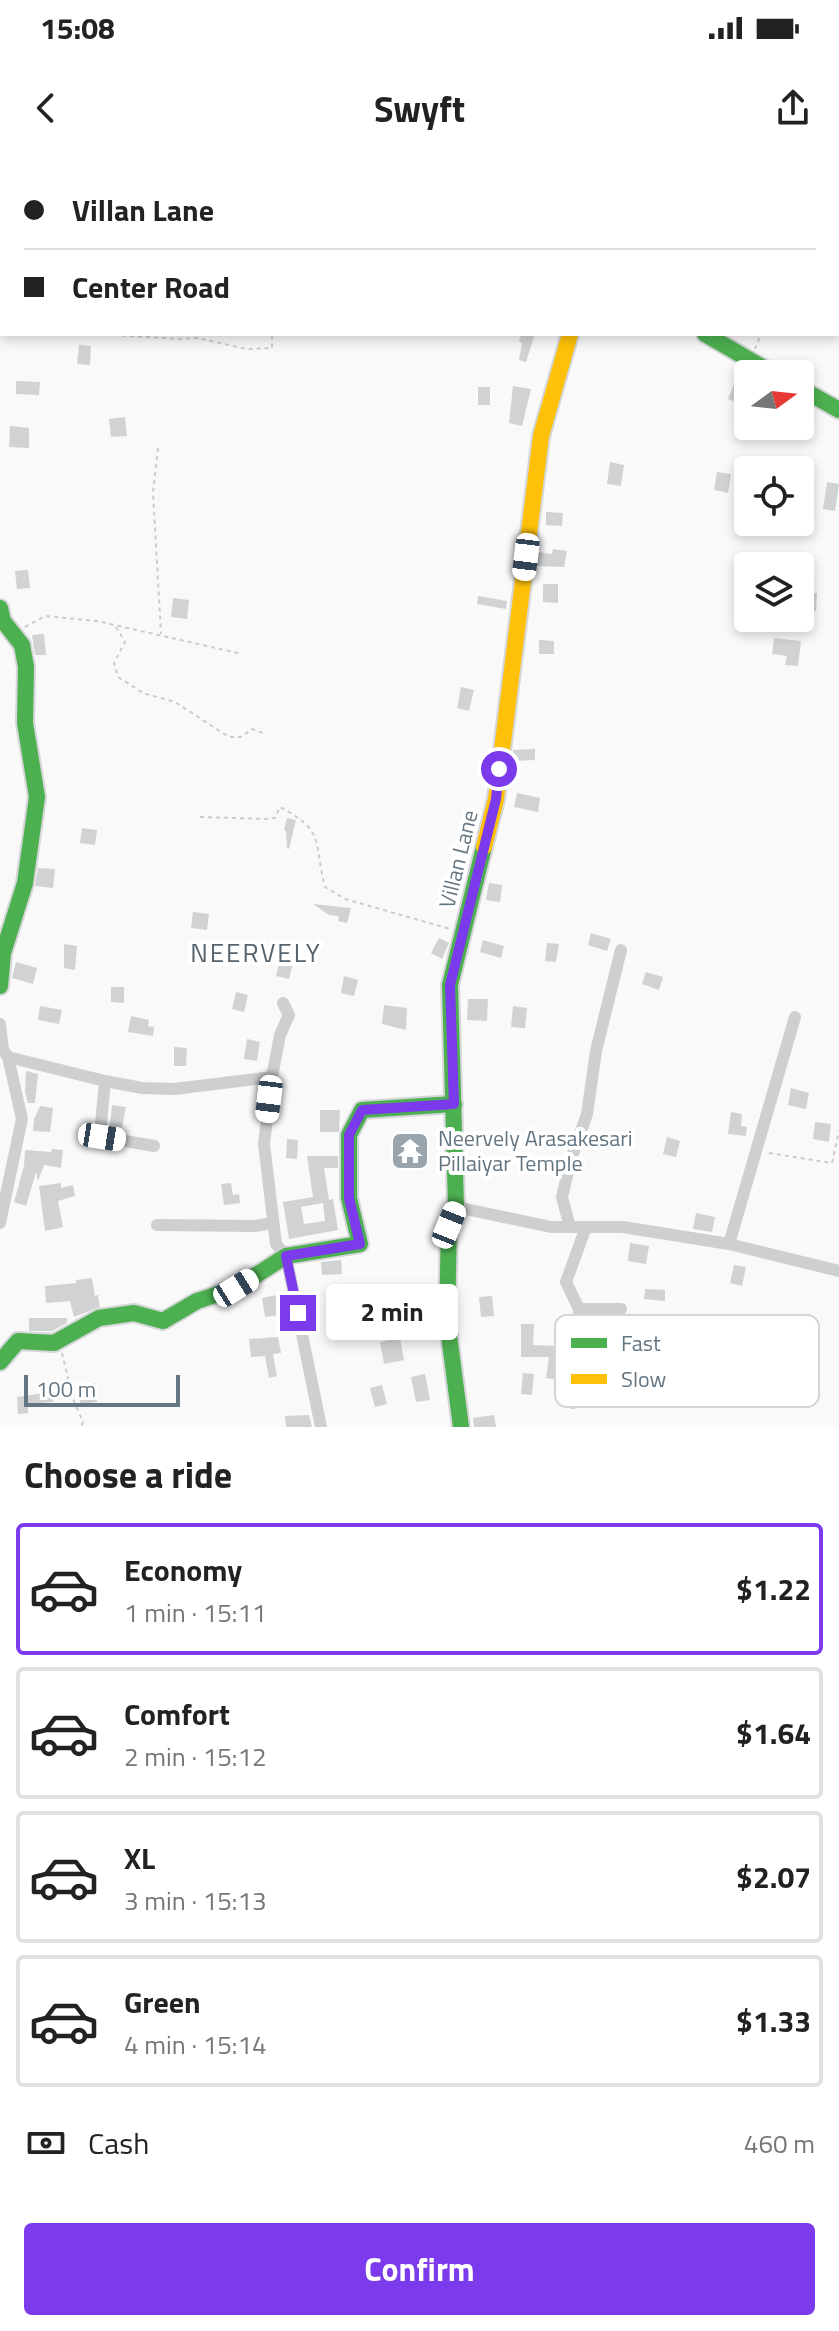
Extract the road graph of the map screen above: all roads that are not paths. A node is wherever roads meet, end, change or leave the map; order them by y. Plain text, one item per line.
1 (569, 336) edge
2 (708, 336) edge
3 (750, 360) edge
4 (814, 396) edge
5 (839, 410) edge
6 (0, 608) edge
7 (621, 950) dead end
8 (0, 986) edge
9 (283, 1003) dead end
10 (795, 1017) dead end
11 (0, 1024) edge
12 (8, 1057) junction
13 (0, 1075) edge
14 (272, 1077) junction
15 (105, 1081) junction
16 (454, 1104) junction
17 (154, 1146) dead end
18 (456, 1207) junction
19 (0, 1223) edge
20 (273, 1223) junction
21 (157, 1225) dead end
22 (570, 1227) junction
23 (586, 1227) junction
24 (729, 1244) junction
25 (286, 1256) junction
26 (839, 1271) edge
27 (579, 1309) junction
28 (621, 1309) dead end
29 (579, 1315) edge
30 (0, 1362) edge
31 (321, 1427) edge
32 (461, 1427) edge

1 - 16 street, Villan Lane
2 - 3 street
4 - 5 street
6 - 8 street
7 - 22 street
9 - 14 street
10 - 24 street
11 - 12 street
12 - 13 street
12 - 15 street
12 - 19 street
14 - 15 street
14 - 20 street
15 - 17 street
16 - 18 street, Villan Lane
16 - 25 street
18 - 22 street
18 - 32 street, Villan Lane
20 - 21 street
20 - 25 street
22 - 23 street
23 - 24 street
23 - 27 street
24 - 26 street
25 - 30 street
25 - 31 street
27 - 28 street
27 - 29 street

